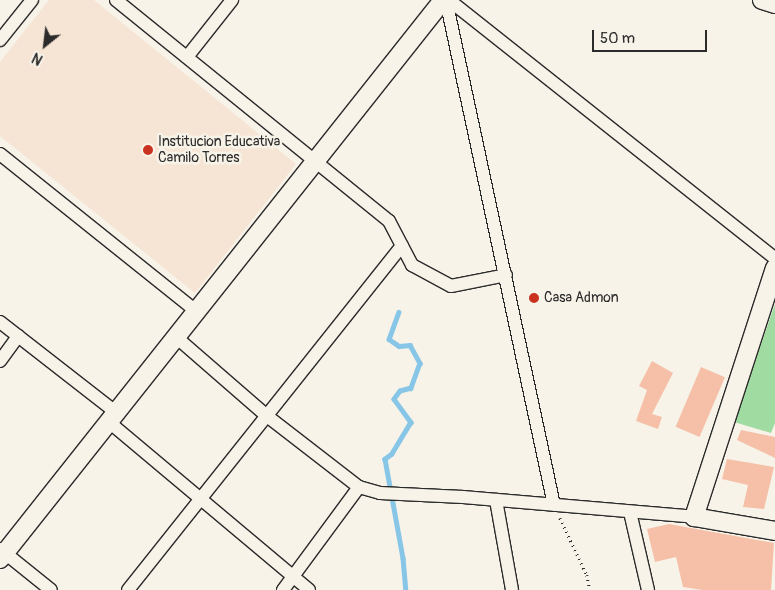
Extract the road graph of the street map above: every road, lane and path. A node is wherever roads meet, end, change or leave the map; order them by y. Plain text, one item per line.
1 (32, 0) edge
2 (116, 0) edge
3 (232, 0) edge
4 (446, 0) edge
5 (762, 0) edge
6 (775, 4) edge
7 (0, 40) edge
8 (187, 58) junction
9 (0, 154) edge
10 (316, 162) junction
11 (402, 246) junction
12 (775, 258) edge
13 (775, 268) edge
14 (506, 275) junction
15 (197, 312) junction
16 (0, 322) edge
17 (18, 336) junction
18 (176, 337) junction
19 (0, 361) edge
20 (267, 416) junction
21 (113, 417) junction
22 (359, 487) junction
23 (201, 499) junction
24 (496, 500) junction
25 (554, 505) junction
26 (630, 512) junction
27 (694, 517) junction
28 (775, 531) edge
29 (2, 554) edge
30 (294, 577) junction
31 (51, 590) edge
32 (128, 590) edge
33 (283, 590) edge
34 (309, 590) edge
35 (512, 590) edge
36 (590, 590) edge
37 (648, 590) edge

1 - 7 street
2 - 8 street
3 - 8 street
4 - 10 street
4 - 12 street
4 - 14 street
5 - 6 street
8 - 10 street
9 - 15 street
10 - 11 street
10 - 15 street
11 - 14 street
11 - 20 street
13 - 27 street
14 - 25 street
15 - 18 street
16 - 17 street
17 - 19 street
17 - 21 street
18 - 20 street
18 - 21 street
20 - 22 street
20 - 23 street
21 - 23 street
21 - 29 street
22 - 24 street
22 - 30 street
23 - 30 street
23 - 32 street
24 - 25 street
24 - 35 street
25 - 26 street
25 - 36 path
26 - 27 street
26 - 37 street
27 - 28 street
29 - 31 street
30 - 33 street
30 - 34 street

